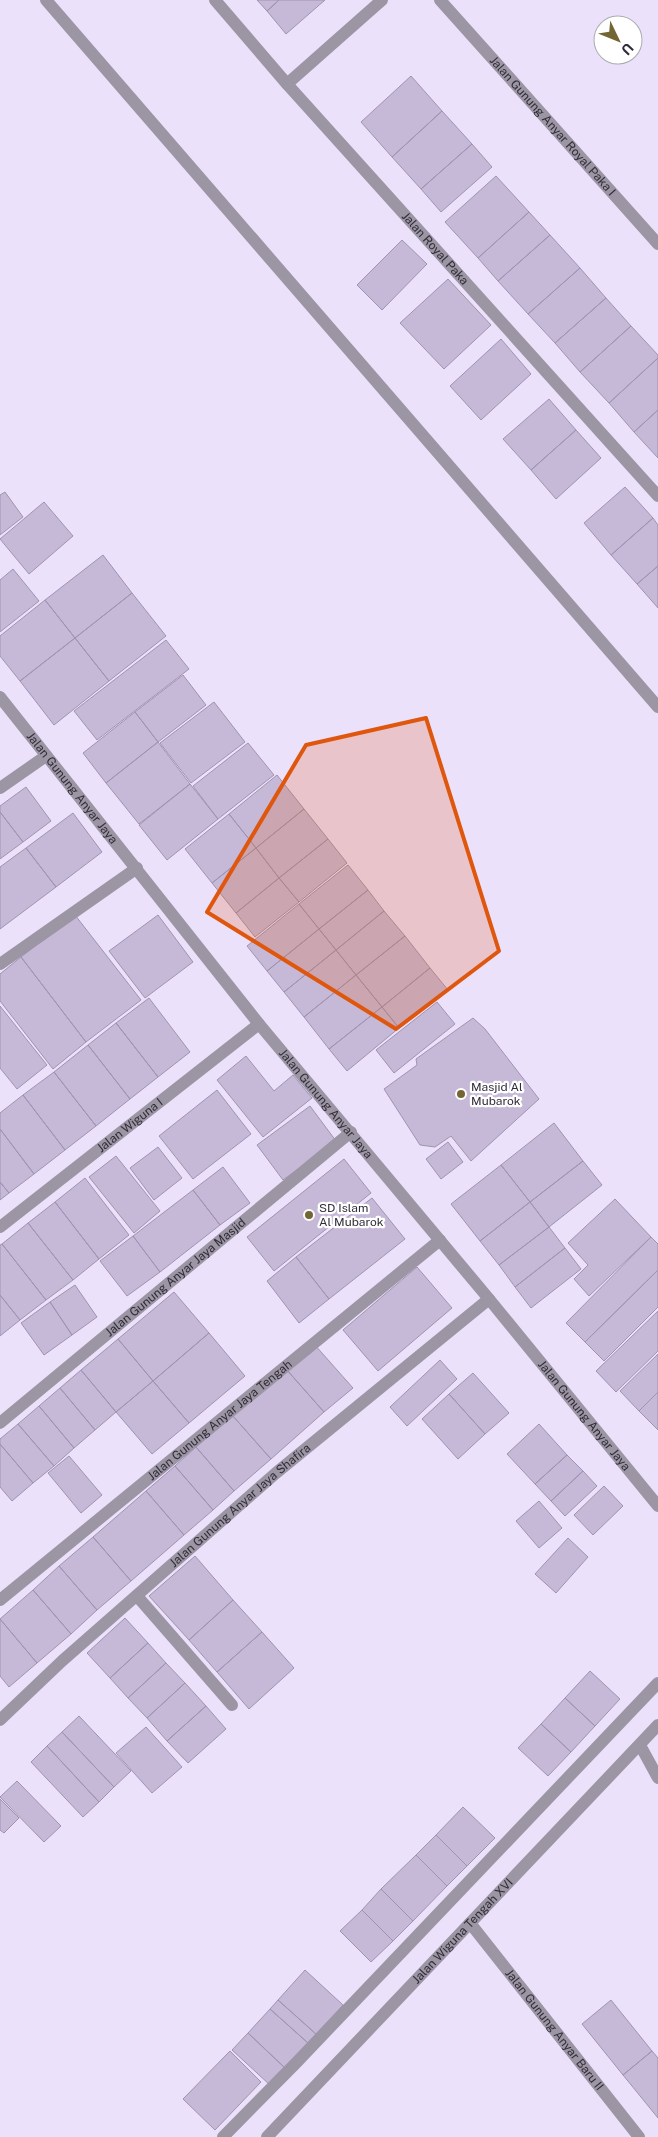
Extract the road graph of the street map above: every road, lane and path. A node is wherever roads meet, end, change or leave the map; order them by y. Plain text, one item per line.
1 (46, 0) edge
2 (214, 0) edge
3 (382, 0) edge
4 (444, 4) edge
5 (287, 84) junction
6 (658, 244) edge
7 (658, 496) edge
8 (0, 697) edge
9 (658, 707) edge
10 (46, 756) junction
11 (0, 788) edge
12 (137, 868) junction
13 (0, 964) edge
14 (259, 1024) junction
15 (351, 1132) junction
16 (0, 1227) edge
17 (440, 1240) junction
18 (489, 1299) junction
19 (0, 1423) edge
20 (658, 1506) edge
21 (137, 1596) junction
22 (0, 1600) edge
23 (658, 1683) edge
24 (232, 1705) dead end
25 (0, 1720) edge
26 (658, 1725) edge
27 (640, 1744) junction
28 (658, 1778) edge
29 (470, 1923) junction
30 (223, 2137) edge
31 (267, 2137) edge
32 (639, 2137) edge

1 - 9 street
2 - 5 street, Jalan Royal Paka
3 - 5 street
4 - 6 street, Jalan Gunung Anyar Royal Paka I
5 - 7 street, Jalan Royal Paka
8 - 10 street, Jalan Gunung Anyar Jaya
10 - 11 street
10 - 12 street, Jalan Gunung Anyar Jaya
12 - 13 street
12 - 14 street, Jalan Gunung Anyar Jaya
14 - 15 street, Jalan Gunung Anyar Jaya
14 - 16 street, Jalan Wiguna I
15 - 17 street, Jalan Gunung Anyar Jaya
15 - 19 street, Jalan Gunung Anyar Jaya Masjid
17 - 18 street, Jalan Gunung Anyar Jaya
17 - 22 street, Jalan Gunung Anyar Jaya Tengah
18 - 20 street, Jalan Gunung Anyar Jaya
18 - 21 street, Jalan Gunung Anyar Jaya Shafira
21 - 24 street
21 - 25 street, Jalan Gunung Anyar Jaya Shafira
23 - 30 street
26 - 27 street, Jalan Wiguna Tengah XVI
27 - 28 street
27 - 29 street, Jalan Wiguna Tengah XVI
29 - 31 street, Jalan Wiguna Tengah XVI
29 - 32 street, Jalan Gunung Anyar Baru II

